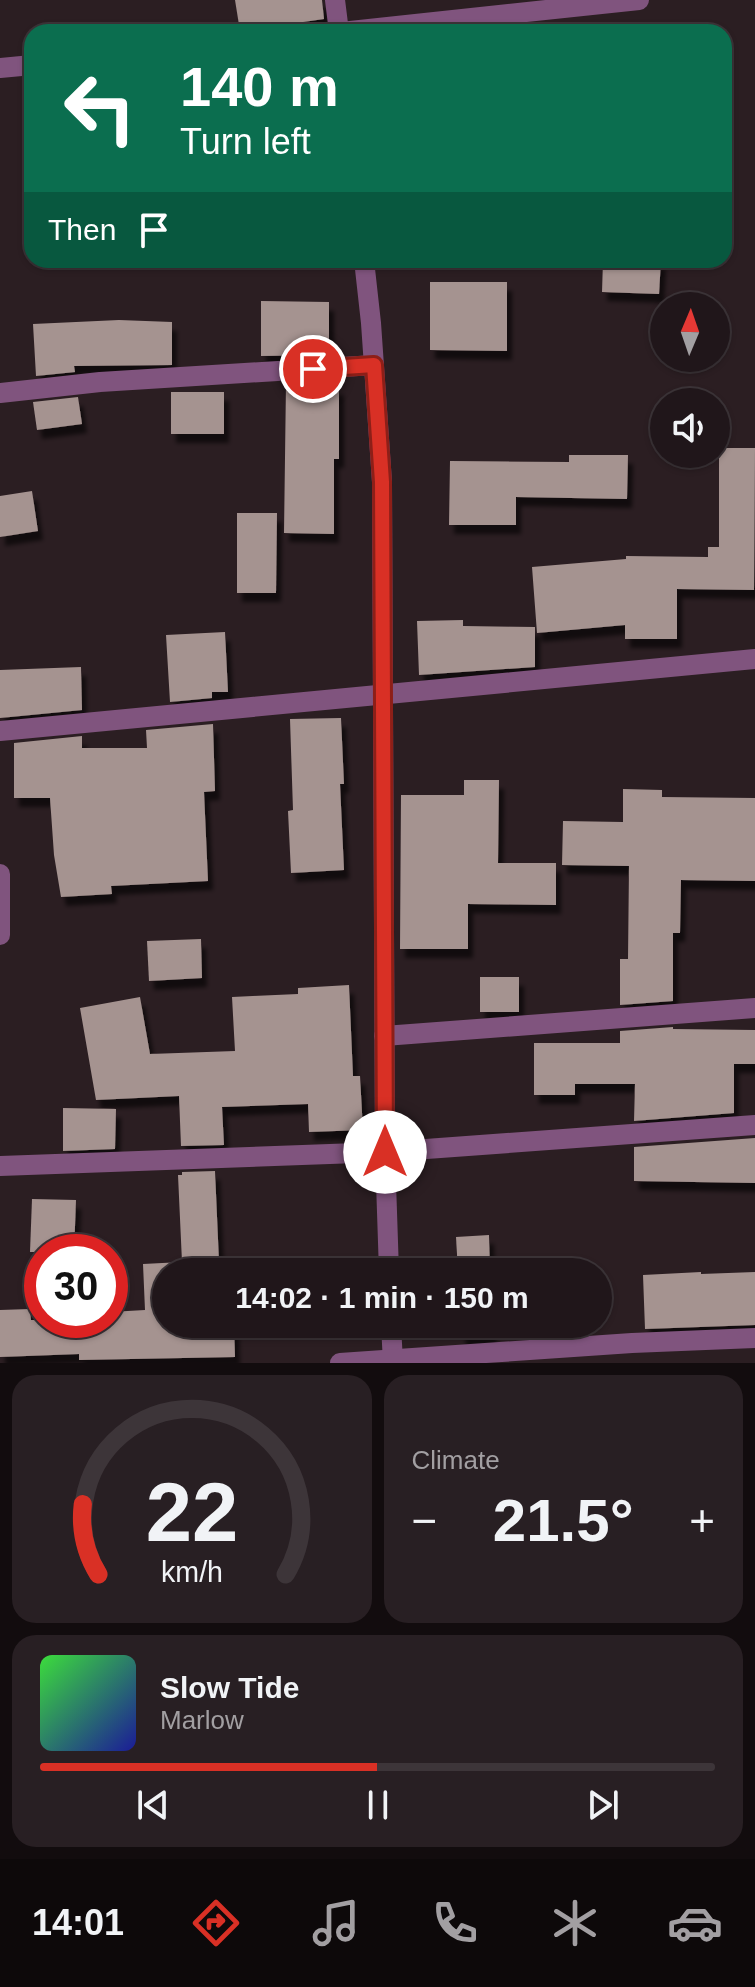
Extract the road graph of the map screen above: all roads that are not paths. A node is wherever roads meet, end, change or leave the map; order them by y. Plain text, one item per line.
1 (335, 0) edge
2 (639, 0) edge
3 (339, 24) edge
4 (415, 24) edge
5 (24, 66) edge
6 (0, 68) edge
7 (365, 268) edge
8 (374, 365) junction
9 (0, 393) edge
10 (755, 659) edge
11 (382, 696) junction
12 (0, 731) edge
13 (0, 874) edge
14 (0, 935) edge
15 (755, 1008) edge
16 (384, 1036) junction
17 (755, 1125) edge
18 (385, 1152) junction
19 (0, 1166) edge
20 (389, 1258) edge
21 (392, 1338) edge
22 (755, 1338) edge
23 (393, 1360) edge
24 (340, 1363) edge

1 - 3 street
2 - 4 street
5 - 6 street
7 - 8 street
8 - 9 street
8 - 11 street
10 - 11 street
11 - 12 street
11 - 16 street
13 - 14 street
15 - 16 street
16 - 18 street
17 - 18 street
18 - 19 street
18 - 20 street
21 - 23 street
22 - 23 street
23 - 24 street

